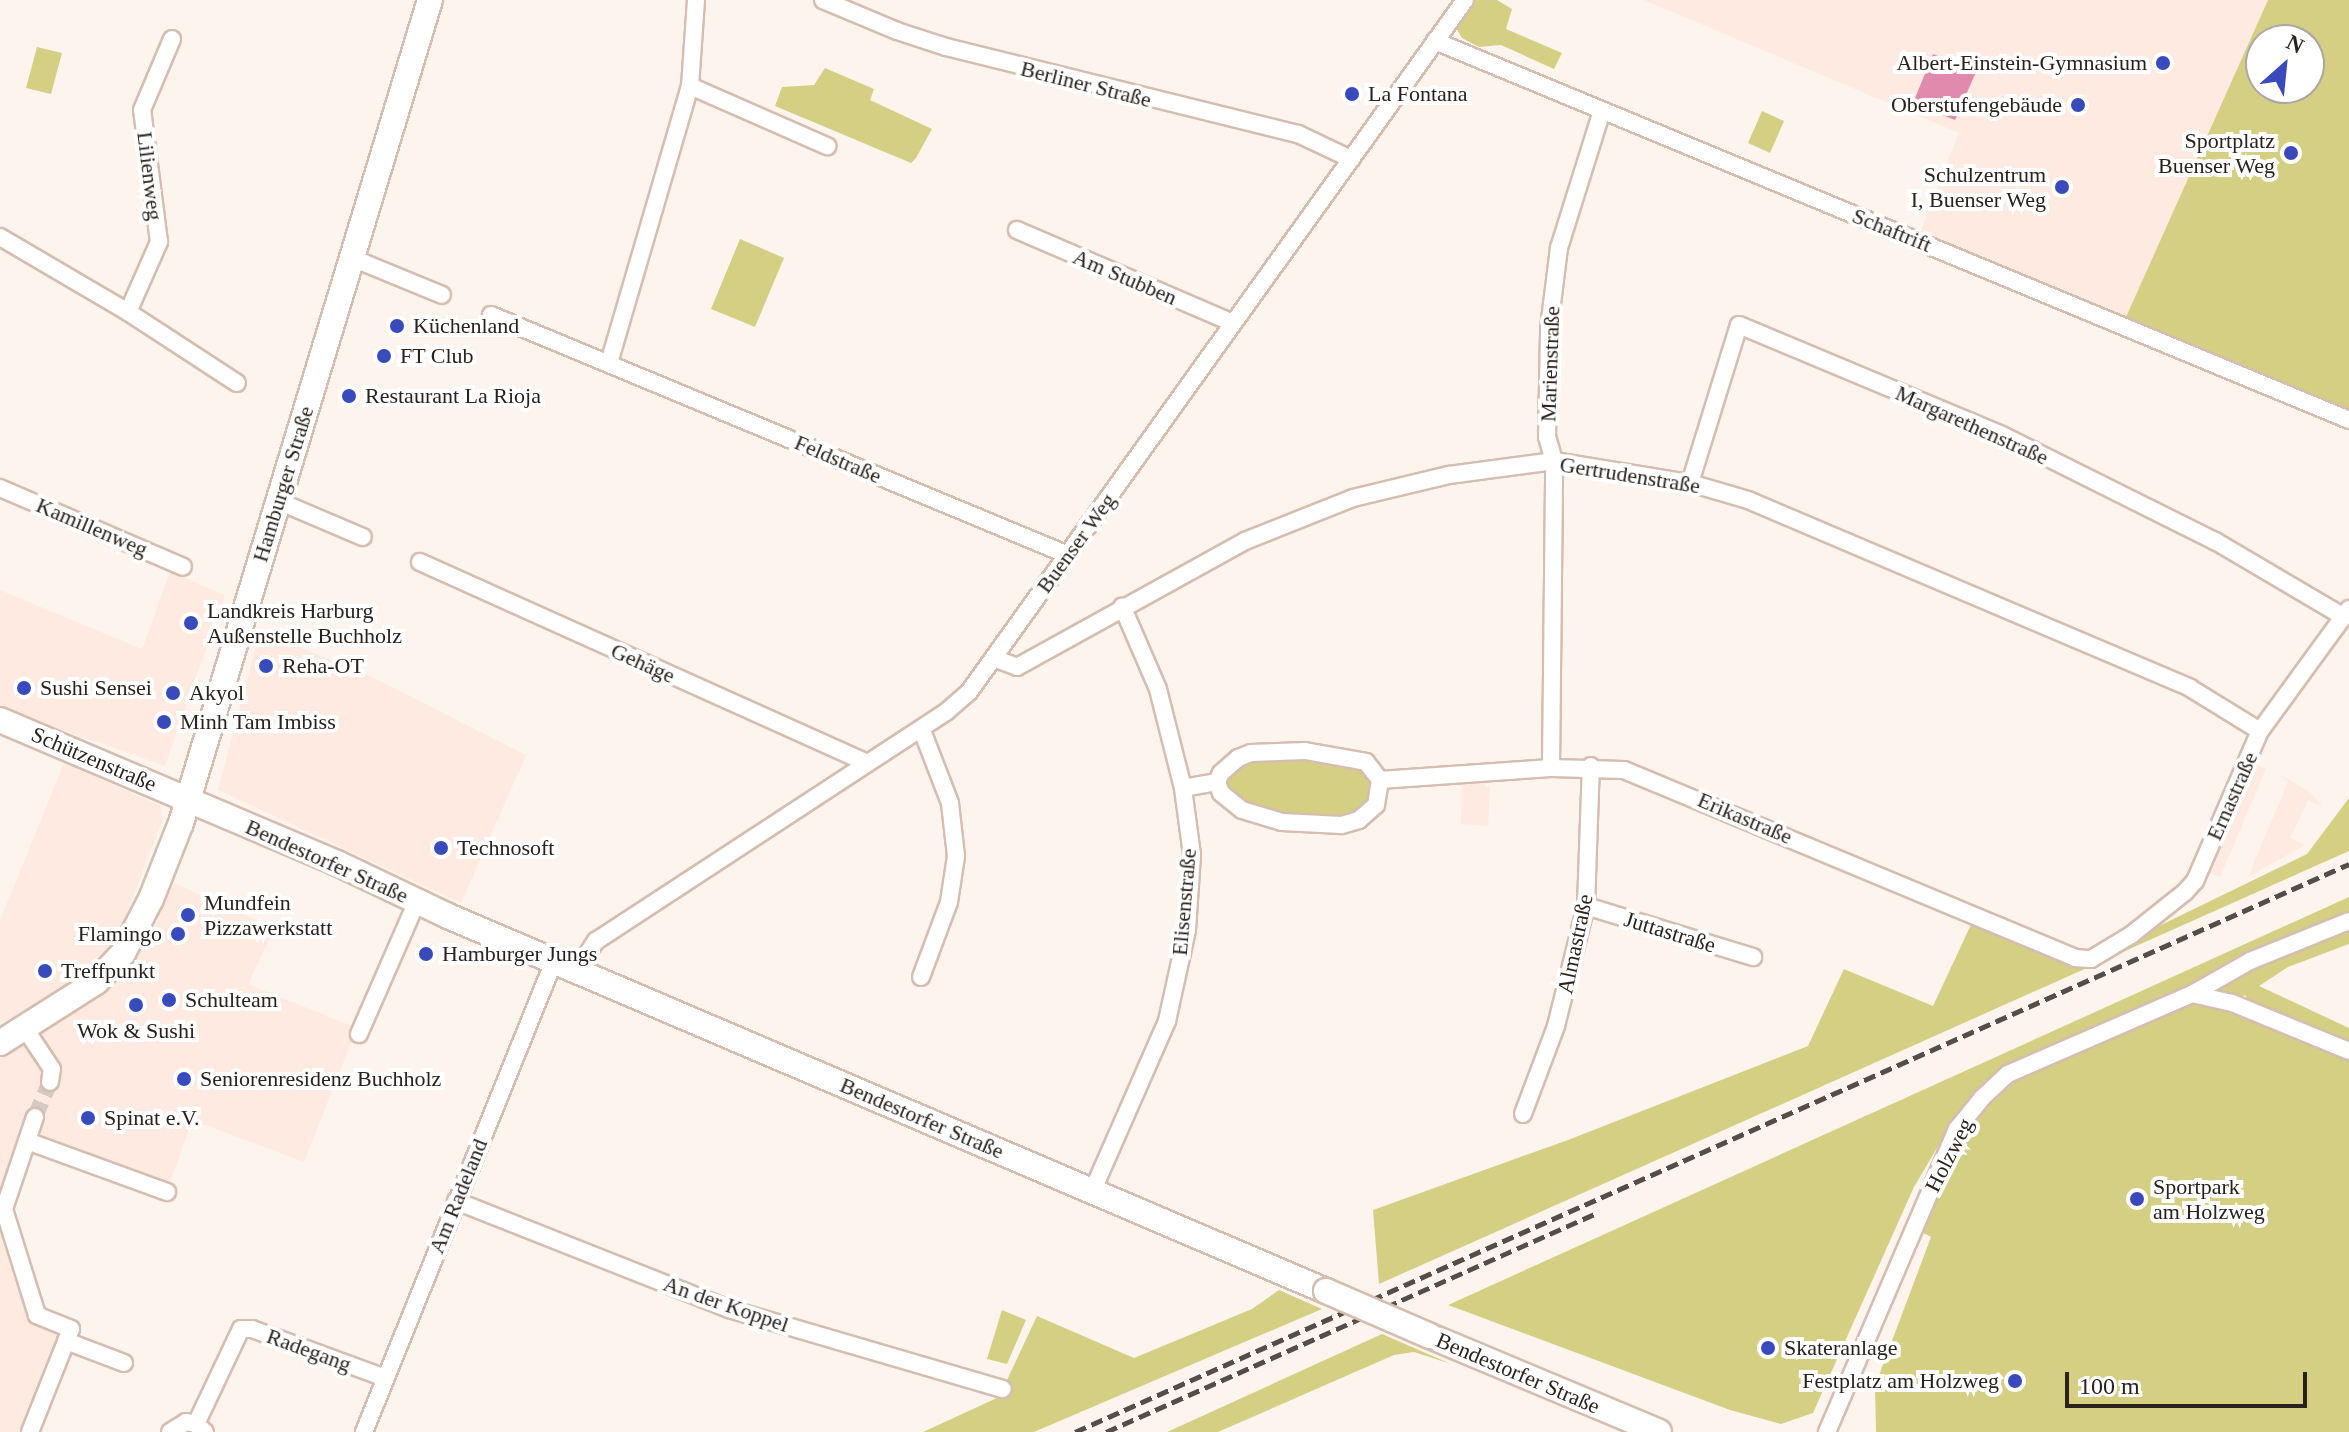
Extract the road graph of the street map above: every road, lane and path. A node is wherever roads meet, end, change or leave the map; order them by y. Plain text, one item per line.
1 (430, 0) edge
2 (696, 0) edge
3 (823, 0) edge
4 (1465, 0) edge
5 (172, 39) dead end
6 (1435, 41) junction
7 (690, 86) junction
8 (1602, 111) junction
9 (827, 146) dead end
10 (1351, 159) junction
11 (1017, 230) dead end
12 (0, 237) edge
13 (352, 258) junction
14 (442, 295) dead end
15 (128, 312) junction
16 (491, 315) dead end
17 (1233, 323) junction
18 (609, 363) junction
19 (237, 383) dead end
20 (2349, 420) edge
21 (1554, 461) junction
22 (1690, 483) junction
23 (0, 488) edge
24 (278, 501) junction
25 (363, 537) dead end
26 (1068, 555) junction
27 (420, 562) dead end
28 (183, 567) dead end
29 (1122, 606) junction
30 (2346, 613) edge
31 (994, 658) junction
32 (0, 720) edge
33 (921, 728) junction
34 (2260, 731) junction
35 (867, 763) junction
36 (1591, 766) junction
37 (1551, 768) junction
38 (1380, 780) junction
39 (1217, 782) junction
40 (1183, 788) junction
41 (188, 798) junction
42 (417, 901) junction
43 (1586, 906) junction
44 (2349, 921) edge
45 (1753, 957) dead end
46 (2091, 959) joint
47 (554, 961) junction
48 (577, 970) junction
49 (921, 977) dead end
50 (2192, 994) junction
51 (24, 1027) junction
52 (359, 1034) dead end
53 (0, 1043) edge
54 (2349, 1051) edge
55 (50, 1082) tunnel mouth
56 (1523, 1114) dead end
57 (35, 1117) tunnel mouth
58 (27, 1141) junction
59 (167, 1192) dead end
60 (1092, 1192) junction
61 (456, 1201) junction
62 (66, 1341) junction
63 (124, 1363) dead end
64 (385, 1378) junction
65 (1003, 1389) dead end
66 (201, 1428) edge
67 (30, 1432) edge
68 (170, 1432) edge
69 (364, 1432) edge
70 (1659, 1432) edge
71 (1827, 1432) edge

1 - 13 street, Hamburger Straße
2 - 7 street
3 - 10 street, Berliner Straße
4 - 6 street, Buenser Weg
5 - 15 street, Lilienweg
6 - 8 street, Schaftrift
6 - 10 street, Buenser Weg
7 - 9 street
7 - 18 street
8 - 20 street, Schaftrift
8 - 21 street, Marienstraße
10 - 17 street, Buenser Weg
11 - 17 street, Am Stubben
12 - 15 street
13 - 14 street
13 - 24 street, Hamburger Straße
15 - 19 street
16 - 18 street, Feldstraße
17 - 26 street, Buenser Weg
18 - 26 street, Feldstraße
21 - 22 street, Gertrudenstraße
21 - 29 street, Gertrudenstraße
21 - 37 street, Marienstraße
22 - 30 street, Margarethenstraße
22 - 34 street, Gertrudenstraße
23 - 28 street, Kamillenweg
24 - 25 street
24 - 41 street, Hamburger Straße
26 - 31 street, Buenser Weg
27 - 35 street, Gehäge
29 - 31 street, Gertrudenstraße
29 - 40 street, Elisenstraße
30 - 34 street, Ernastraße
31 - 33 street, Buenser Weg
32 - 41 street, Schützenstraße
33 - 35 street, Buenser Weg
33 - 49 street
34 - 46 street, Ernastraße
35 - 48 street, Buenser Weg
36 - 37 street, Erikastraße
36 - 43 street, Almastraße
36 - 46 street, Erikastraße
37 - 38 street, Erikastraße
38 - 39 street
38 - 39 street
39 - 40 street
40 - 60 street, Elisenstraße
41 - 42 street, Bendestorfer Straße
41 - 51 street, Hamburger Straße
42 - 47 street, Bendestorfer Straße
42 - 52 street
43 - 45 street, Juttastraße
43 - 56 street, Almastraße
44 - 50 street, Holzweg
47 - 48 street, Bendestorfer Straße
47 - 61 street, Am Radeland
48 - 60 street, Bendestorfer Straße
50 - 54 street
50 - 71 street, Holzweg
51 - 53 street, Hamburger Straße
51 - 55 street
57 - 58 street
58 - 59 street
58 - 62 street
60 - 70 street, Bendestorfer Straße, bridge
61 - 64 street, Am Radeland
61 - 65 street, An der Koppel
62 - 63 street
62 - 67 street
64 - 66 street, Radegang
64 - 69 street, Am Radeland
66 - 68 street, Radegang

